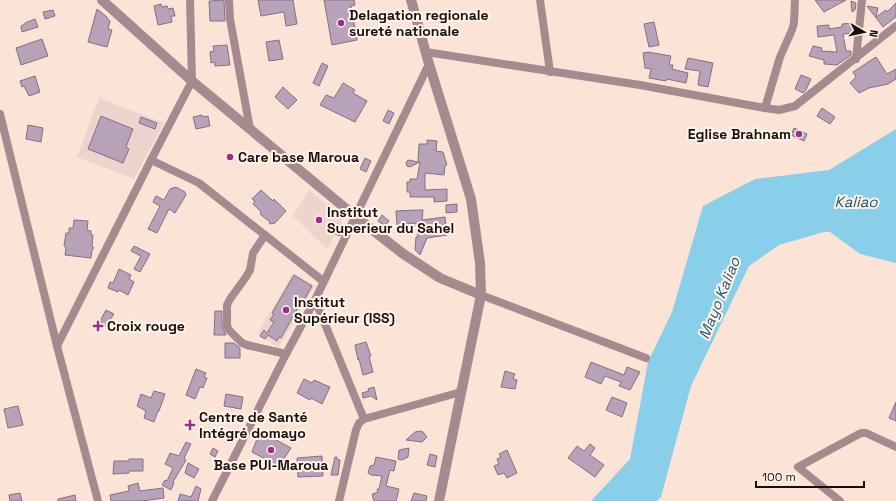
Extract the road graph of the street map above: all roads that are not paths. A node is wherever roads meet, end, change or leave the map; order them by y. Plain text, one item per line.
1 (102, 0) edge
2 (190, 0) edge
3 (228, 0) edge
4 (411, 0) edge
5 (540, 0) edge
6 (795, 0) edge
7 (862, 0) edge
8 (896, 26) edge
9 (426, 52) junction
10 (856, 59) junction
11 (429, 64) junction
12 (550, 72) junction
13 (192, 81) junction
14 (765, 108) junction
15 (0, 114) edge
16 (250, 128) junction
17 (151, 160) junction
18 (356, 217) junction
19 (266, 235) junction
20 (323, 280) junction
21 (481, 295) junction
22 (315, 300) junction
23 (57, 346) junction
24 (286, 354) junction
25 (646, 358) dead end
26 (461, 392) junction
27 (364, 419) junction
28 (896, 447) edge
29 (98, 501) edge
30 (212, 501) edge
31 (339, 501) edge
32 (439, 501) edge
33 (840, 501) edge

1 - 13 street
2 - 13 street
3 - 16 street
4 - 9 street
5 - 12 street
6 - 14 street
7 - 10 street
8 - 10 street
9 - 11 street
9 - 12 street
10 - 14 street
11 - 18 street
11 - 21 street
12 - 14 street
13 - 16 street
13 - 17 street
15 - 23 street
16 - 18 street
17 - 19 street
17 - 23 street
18 - 20 street
18 - 21 street
19 - 20 street
19 - 24 street
20 - 22 street
21 - 25 street
21 - 26 street
22 - 24 street
22 - 27 street
23 - 29 street
24 - 30 street
26 - 27 street
26 - 32 street
27 - 31 street
28 - 33 street

